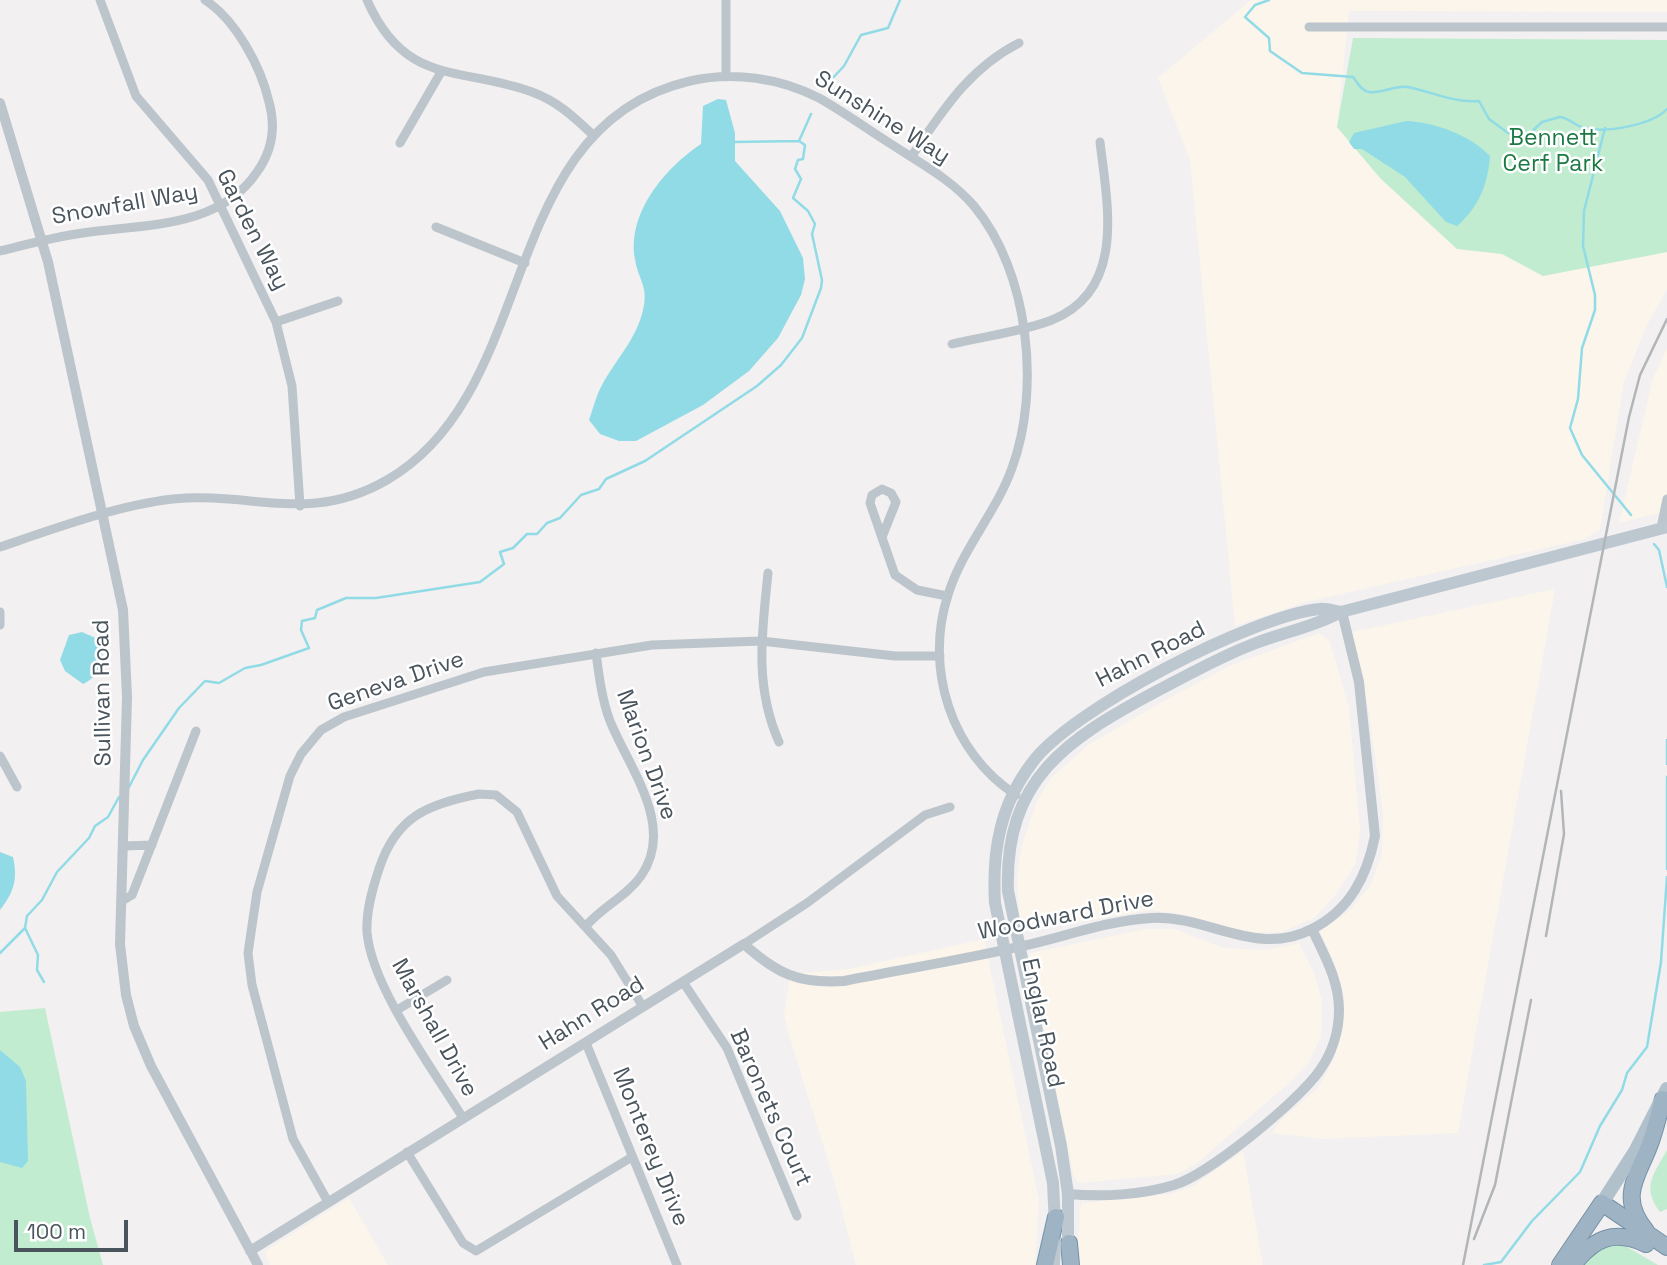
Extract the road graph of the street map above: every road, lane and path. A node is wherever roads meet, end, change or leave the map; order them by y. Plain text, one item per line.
1 (100, 0) edge
2 (205, 0) edge
3 (367, 0) edge
4 (726, 0) edge
5 (1309, 27) dead end
6 (1667, 27) edge
7 (1018, 43) dead end
8 (441, 72) junction
9 (726, 77) junction
10 (0, 103) edge
11 (593, 135) junction
12 (1100, 142) dead end
13 (400, 143) dead end
14 (911, 158) junction
15 (222, 206) junction
16 (436, 227) dead end
17 (42, 239) junction
18 (0, 251) edge
19 (525, 263) junction
20 (338, 301) dead end
21 (276, 322) junction
22 (1023, 326) junction
23 (952, 344) dead end
24 (1667, 499) edge
25 (300, 506) junction
26 (104, 515) junction
27 (1664, 527) edge
28 (882, 537) junction
29 (0, 547) edge
30 (768, 573) dead end
31 (947, 596) junction
32 (0, 612) edge
33 (1342, 612) junction
34 (0, 625) edge
35 (761, 641) junction
36 (596, 653) junction
37 (940, 656) junction
38 (196, 731) dead end
39 (779, 742) dead end
40 (0, 756) edge
41 (17, 787) dead end
42 (1013, 793) junction
43 (1025, 800) junction
44 (950, 807) dead end
45 (152, 845) junction
46 (124, 846) junction
47 (122, 901) junction
48 (586, 926) junction
49 (1312, 929) junction
50 (744, 944) junction
51 (1012, 948) junction
52 (447, 980) dead end
53 (683, 982) junction
54 (643, 1007) junction
55 (397, 1010) junction
56 (586, 1043) junction
57 (1665, 1094) edge
58 (463, 1118) junction
59 (407, 1152) junction
60 (632, 1157) junction
61 (1068, 1194) junction
62 (328, 1202) junction
63 (1600, 1206) junction
64 (797, 1216) dead end
65 (1056, 1217) junction
66 (1648, 1240) junction
67 (1069, 1243) joint
68 (1667, 1247) edge
69 (250, 1251) junction
70 (1667, 1258) edge
71 (258, 1265) edge
72 (677, 1265) edge
73 (1045, 1265) edge
74 (1054, 1265) edge
75 (1069, 1265) edge
76 (1560, 1265) edge
77 (1573, 1265) edge

1 - 15 street, Garden Way
2 - 15 street, Snowfall Way
3 - 8 street
4 - 9 street
5 - 6 street
7 - 14 street
8 - 11 street
8 - 13 street
9 - 11 street, Sunshine Way
9 - 14 street, Sunshine Way
10 - 17 street, Sullivan Road
11 - 19 street, Sunshine Way
12 - 22 street
14 - 22 street, Sunshine Way
15 - 17 street, Snowfall Way
15 - 21 street, Garden Way
16 - 19 street
17 - 18 street, Snowfall Way
17 - 26 street, Sullivan Road
19 - 25 street, Sunshine Way
20 - 21 street
21 - 25 street, Garden Way
22 - 23 street
22 - 31 street, Sunshine Way
24 - 27 street
25 - 26 street, Sunshine Way
26 - 29 street, Sunshine Way
26 - 46 street, Sullivan Road
27 - 33 main road, Hahn Road
28 - 28 street
28 - 31 street
30 - 35 street
31 - 37 street, Sunshine Way
32 - 34 street
33 - 42 main road, Hahn Road
33 - 43 main road, Hahn Road
33 - 49 street, Woodward Drive
35 - 36 street, Geneva Drive
35 - 37 street, Geneva Drive
35 - 39 street
36 - 48 street, Marion Drive
36 - 62 street, Geneva Drive
37 - 42 street, Sunshine Way
38 - 45 street
40 - 41 street
42 - 43 street, Sunshine Way
42 - 51 main road, Englar Road
43 - 51 main road, Englar Road
44 - 50 street, Hahn Road
45 - 46 street
45 - 47 street
46 - 47 street, Sullivan Road
47 - 69 street, Sullivan Road
48 - 54 street, Marshall Drive
48 - 55 street, Marshall Drive
49 - 51 street, Woodward Drive
49 - 61 street
50 - 51 street, Woodward Drive
50 - 53 street, Hahn Road
51 - 61 main road, Englar Road
51 - 65 main road, Englar Road
52 - 55 street
53 - 54 street, Hahn Road
53 - 64 street, Baronets Court
54 - 56 street, Hahn Road
55 - 58 street, Marshall Drive
56 - 58 street, Hahn Road
56 - 60 street, Monterey Drive
57 - 63 main road
57 - 66 highway
58 - 59 street, Hahn Road
59 - 60 street
59 - 62 street, Hahn Road
60 - 72 street, Monterey Drive
61 - 67 main road, Englar Road
62 - 69 street, Hahn Road
63 - 66 highway
63 - 76 highway
65 - 73 highway
65 - 74 main road, Englar Road
66 - 68 highway
66 - 70 highway
66 - 77 highway
67 - 75 highway
69 - 71 street, Sullivan Road

